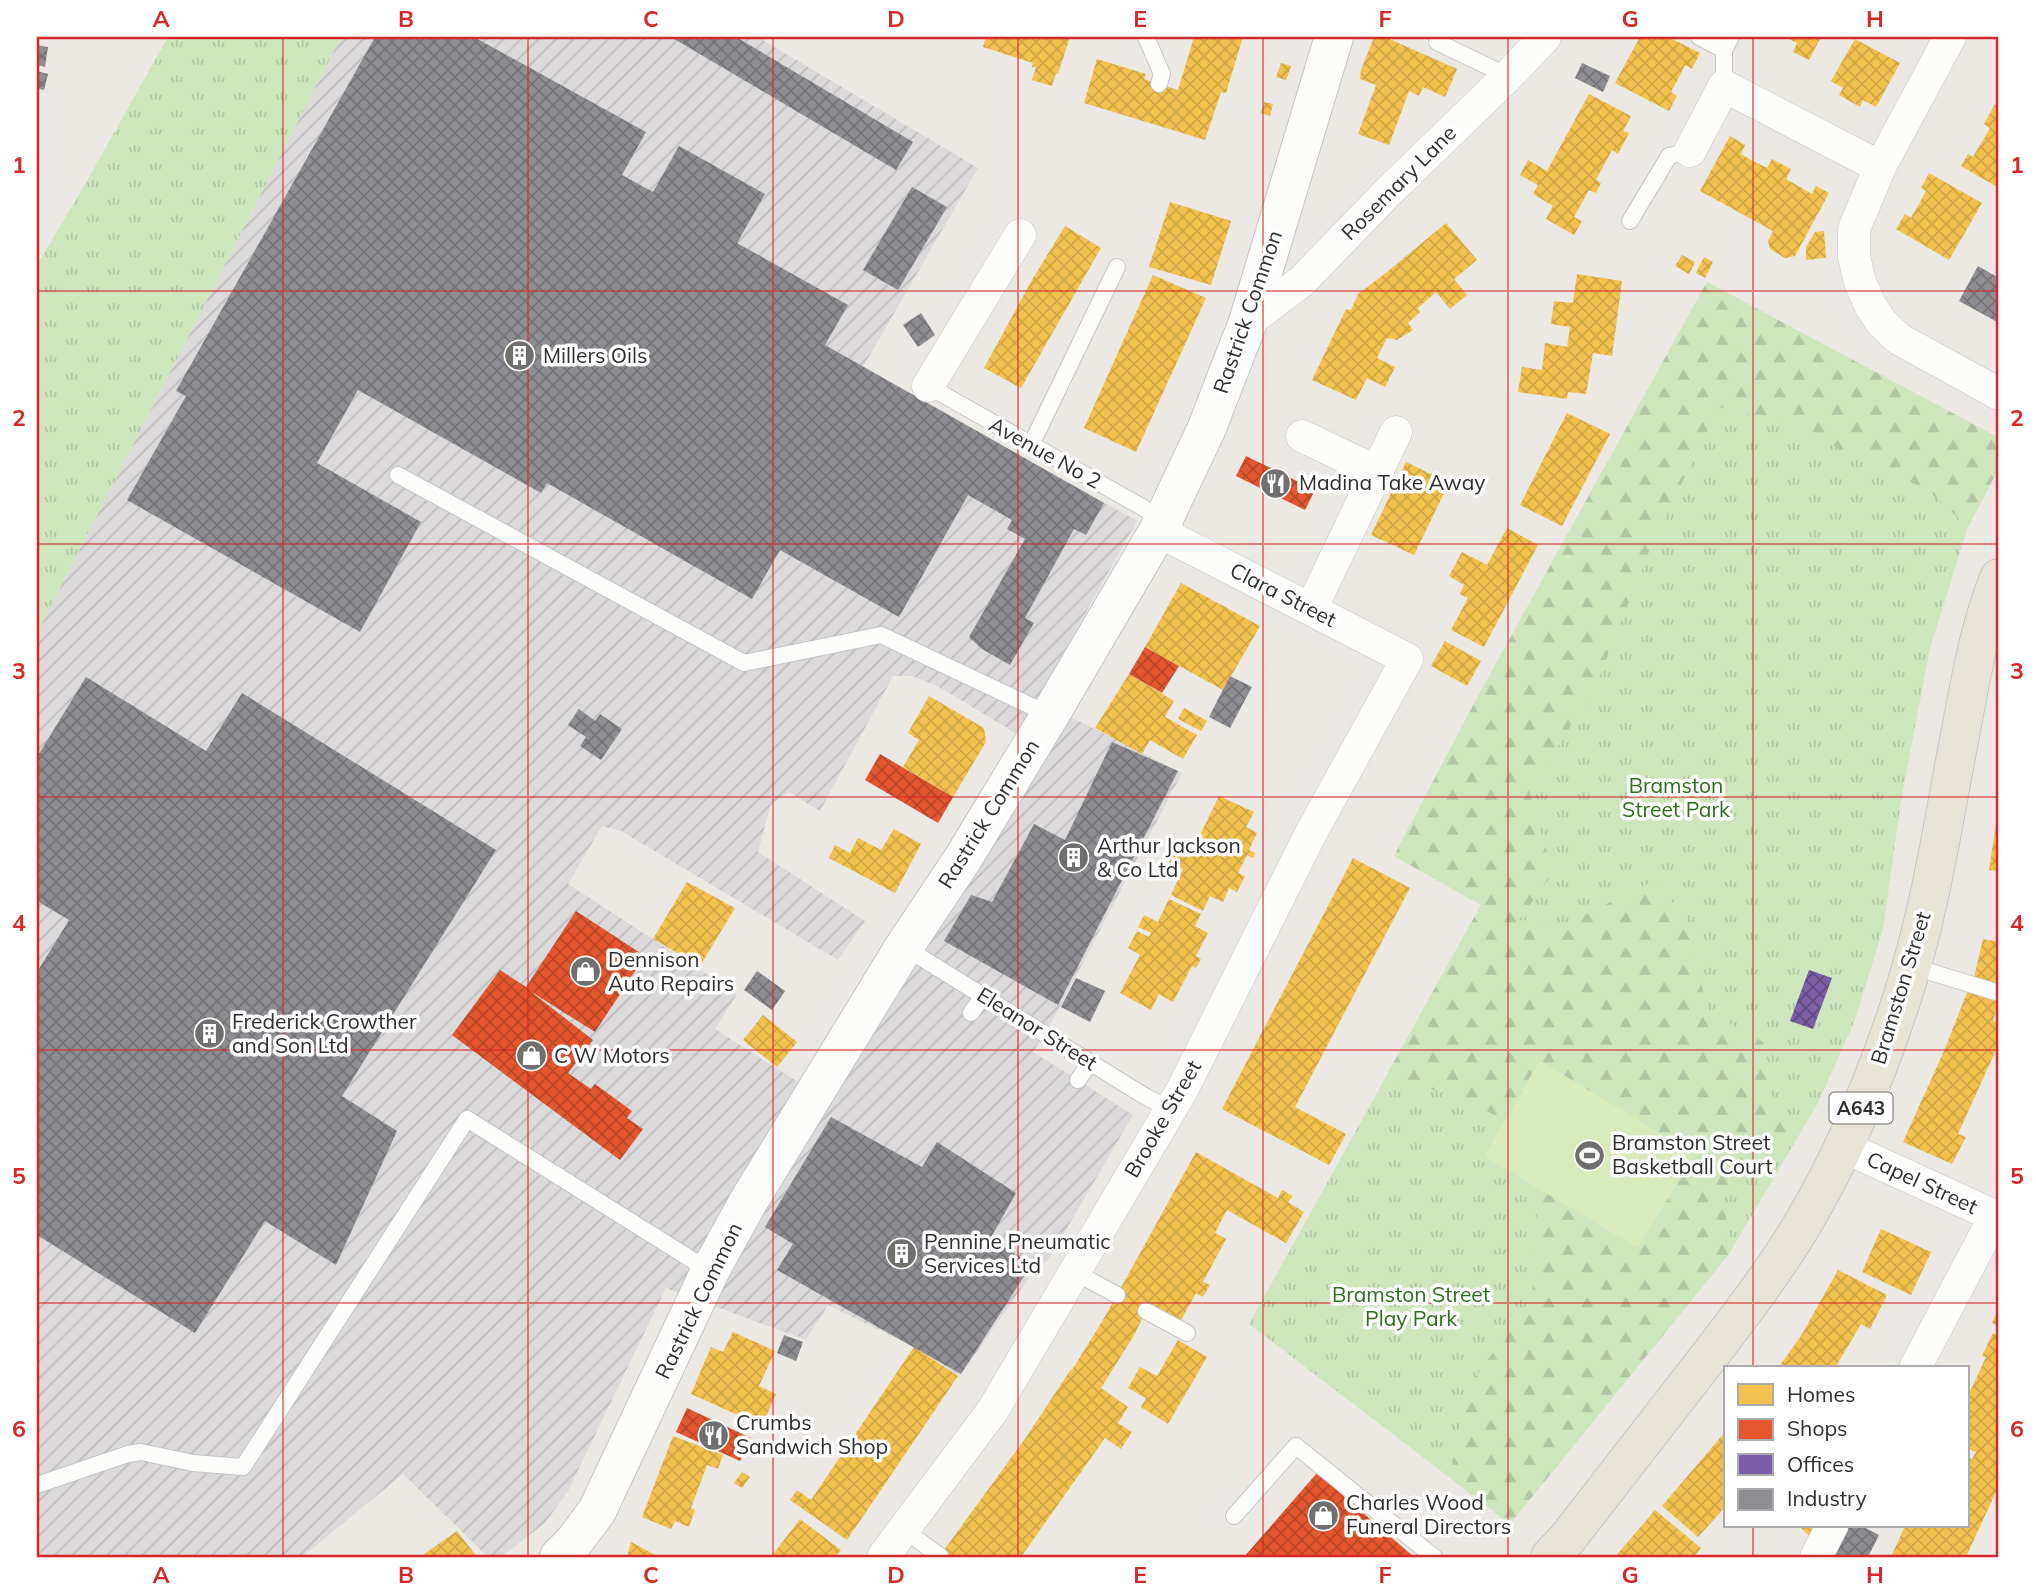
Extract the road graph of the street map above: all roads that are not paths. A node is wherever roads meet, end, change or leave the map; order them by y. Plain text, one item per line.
1 (1146, 37) edge
2 (1335, 37) edge
3 (1545, 37) edge
4 (1699, 37) edge
5 (1950, 37) edge
6 (1437, 41) dead end
7 (1728, 43) edge
8 (1508, 76) junction
9 (1159, 84) dead end
10 (1724, 86) junction
11 (1690, 151) joint
12 (1880, 167) junction
13 (1630, 221) dead end
14 (1020, 235) dead end
15 (1117, 267) dead end
16 (1248, 322) junction
17 (928, 386) joint
18 (1999, 394) edge
19 (1396, 432) dead end
20 (1302, 436) dead end
21 (1031, 445) junction
22 (1377, 472) junction
23 (398, 475) dead end
24 (1160, 525) junction
25 (1999, 578) edge
26 (1311, 609) junction
27 (1407, 659) joint
28 (1051, 715) junction
29 (904, 947) junction
30 (1911, 966) junction
31 (1999, 993) edge
32 (983, 996) junction
33 (971, 1013) dead end
34 (1090, 1062) junction
35 (1078, 1080) dead end
36 (1170, 1110) junction
37 (1844, 1147) junction
38 (1998, 1214) edge
39 (710, 1271) junction
40 (1074, 1272) junction
41 (1117, 1295) dead end
42 (1146, 1311) dead end
43 (1187, 1333) dead end
44 (1916, 1366) edge
45 (37, 1485) edge
46 (1234, 1516) dead end
47 (1831, 1528) edge
48 (903, 1529) junction
49 (569, 1553) edge
50 (940, 1556) edge
51 (883, 1557) edge
52 (1434, 1557) edge
53 (1550, 1557) edge
54 (1816, 1557) edge

1 - 9 lane
2 - 16 street, Rastrick Common
3 - 8 street, Rosemary Lane
4 - 7 lane
5 - 12 street
6 - 8 lane
7 - 10 lane
8 - 16 street, Rosemary Lane
10 - 11 street
10 - 12 street
11 - 13 lane
12 - 18 street
14 - 17 street
15 - 21 lane
16 - 24 street, Rastrick Common
17 - 21 lane, Avenue No 2
19 - 22 street
20 - 22 street
21 - 24 lane, Avenue No 2
22 - 26 street
23 - 28 lane
24 - 26 street, Clara Street
24 - 28 street, Rastrick Common
25 - 30 main road, Bramston Street / A643
26 - 27 street, Clara Street
27 - 36 street, Brooke Street
28 - 29 street, Rastrick Common
29 - 32 lane, Eleanor Street
29 - 39 street, Rastrick Common
30 - 31 lane
30 - 37 main road, Bramston Street / A643
32 - 33 lane
32 - 34 lane, Eleanor Street
34 - 35 lane
34 - 36 lane, Eleanor Street
36 - 40 street, Brooke Street
37 - 38 street, Capel Street
37 - 53 main road, Bramston Street / A643
38 - 44 street
39 - 45 lane
39 - 49 street, Rastrick Common
40 - 41 lane
40 - 48 street, Brooke Street
42 - 43 lane
46 - 52 lane
47 - 54 street
48 - 50 lane
48 - 51 street, Brooke Street

